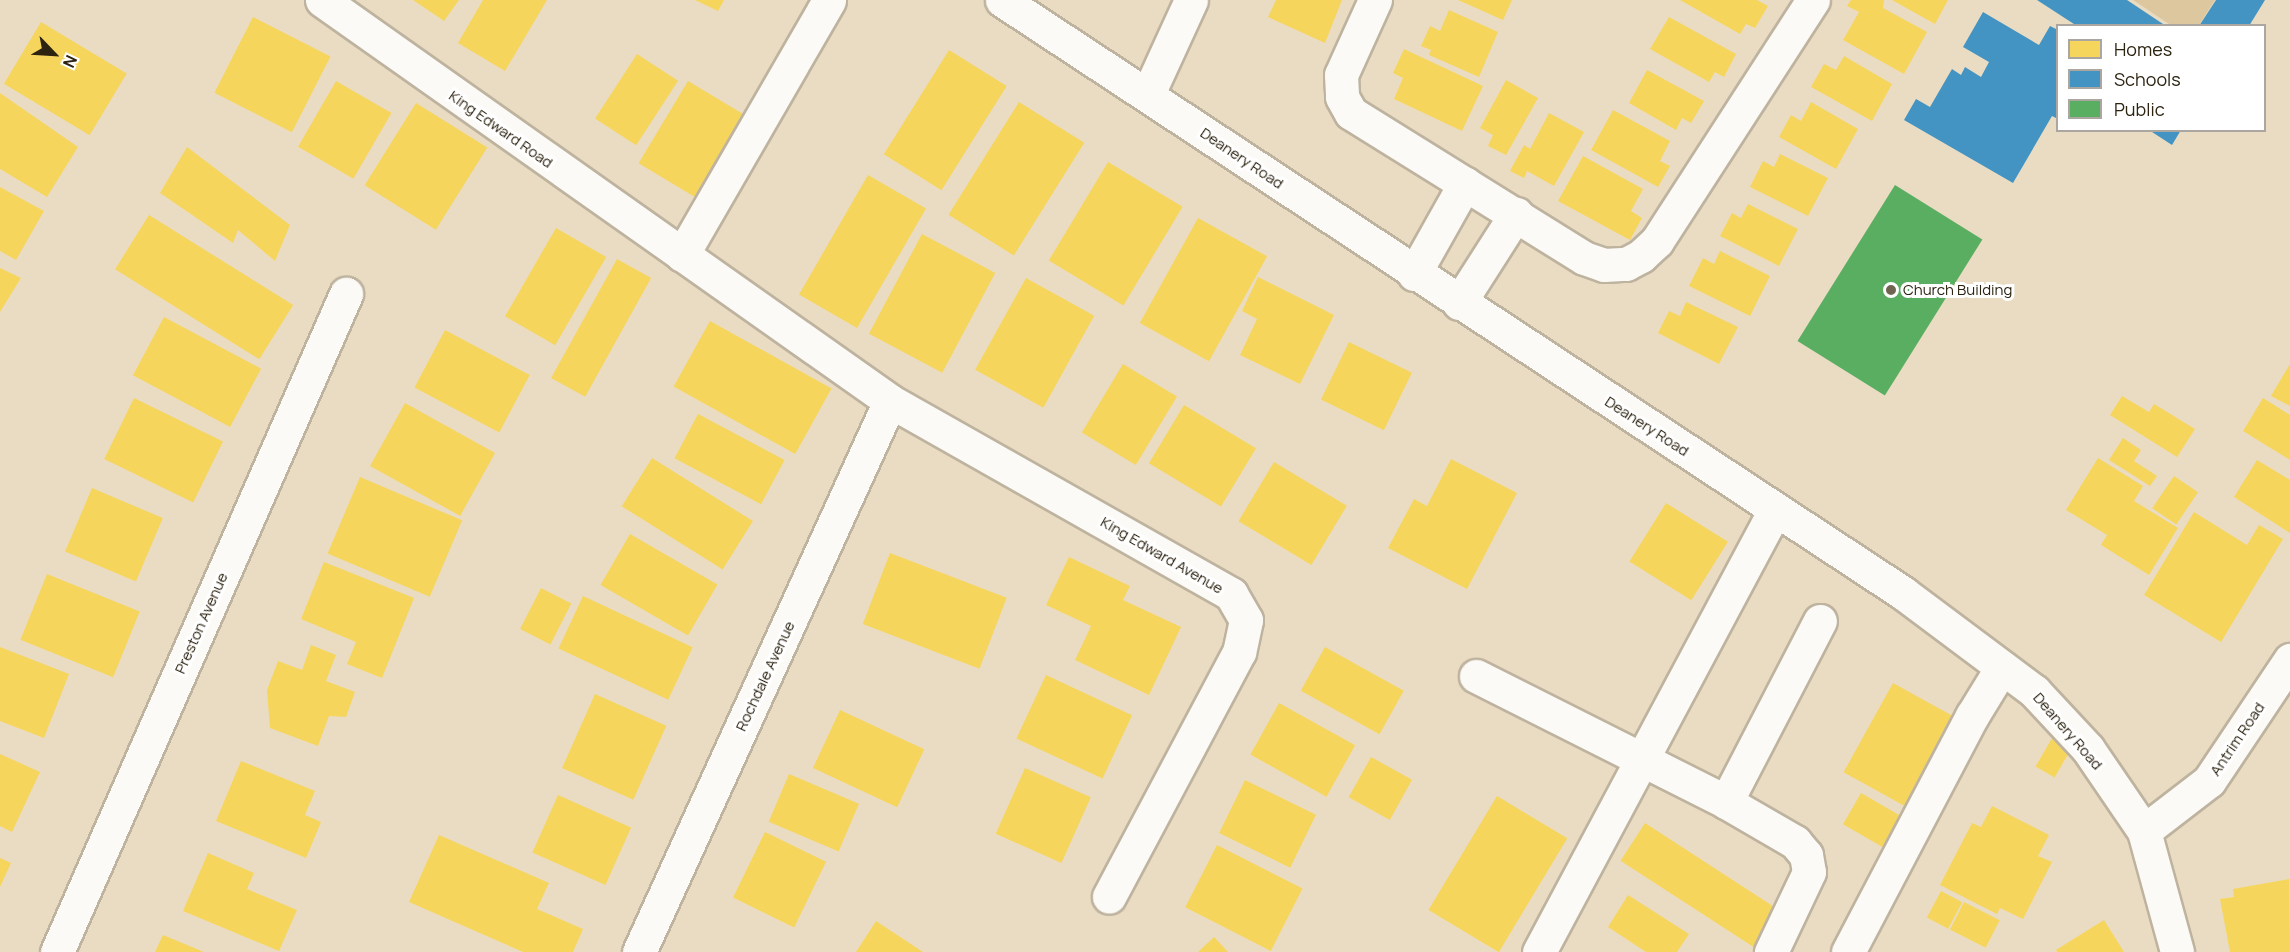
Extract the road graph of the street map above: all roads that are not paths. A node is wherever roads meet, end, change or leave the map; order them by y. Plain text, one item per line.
1 (322, 0) edge
2 (829, 0) edge
3 (1002, 0) edge
4 (1191, 0) edge
5 (1376, 0) edge
6 (1813, 0) edge
7 (1148, 94) junction
8 (1465, 183) junction
9 (1516, 214) junction
10 (682, 255) junction
11 (1414, 274) junction
12 (346, 294) dead end
13 (1459, 303) junction
14 (890, 401) junction
15 (1775, 510) junction
16 (1820, 621) dead end
17 (2290, 660) edge
18 (2002, 667) junction
19 (1476, 676) dead end
20 (1640, 759) junction
21 (1726, 802) junction
22 (2144, 831) junction
23 (1109, 897) dead end
24 (57, 952) edge
25 (639, 952) edge
26 (1539, 952) edge
27 (1771, 952) edge
28 (1848, 952) edge
29 (2176, 952) edge

1 - 10 street, King Edward Road
2 - 10 street
3 - 7 street, Deanery Road
4 - 7 street
5 - 8 street
6 - 9 street
7 - 11 street, Deanery Road
8 - 9 street
8 - 11 street
9 - 13 street
10 - 14 street, King Edward Road
11 - 13 street, Deanery Road
12 - 24 street, Preston Avenue
13 - 15 street, Deanery Road
14 - 23 street, King Edward Avenue
14 - 25 street, Rochdale Avenue
15 - 18 street, Deanery Road
15 - 20 street
16 - 21 street
17 - 22 street, Antrim Road
18 - 22 street, Deanery Road
18 - 28 street
19 - 20 street
20 - 21 street
20 - 26 street
21 - 27 street
22 - 29 street, Deanery Road

